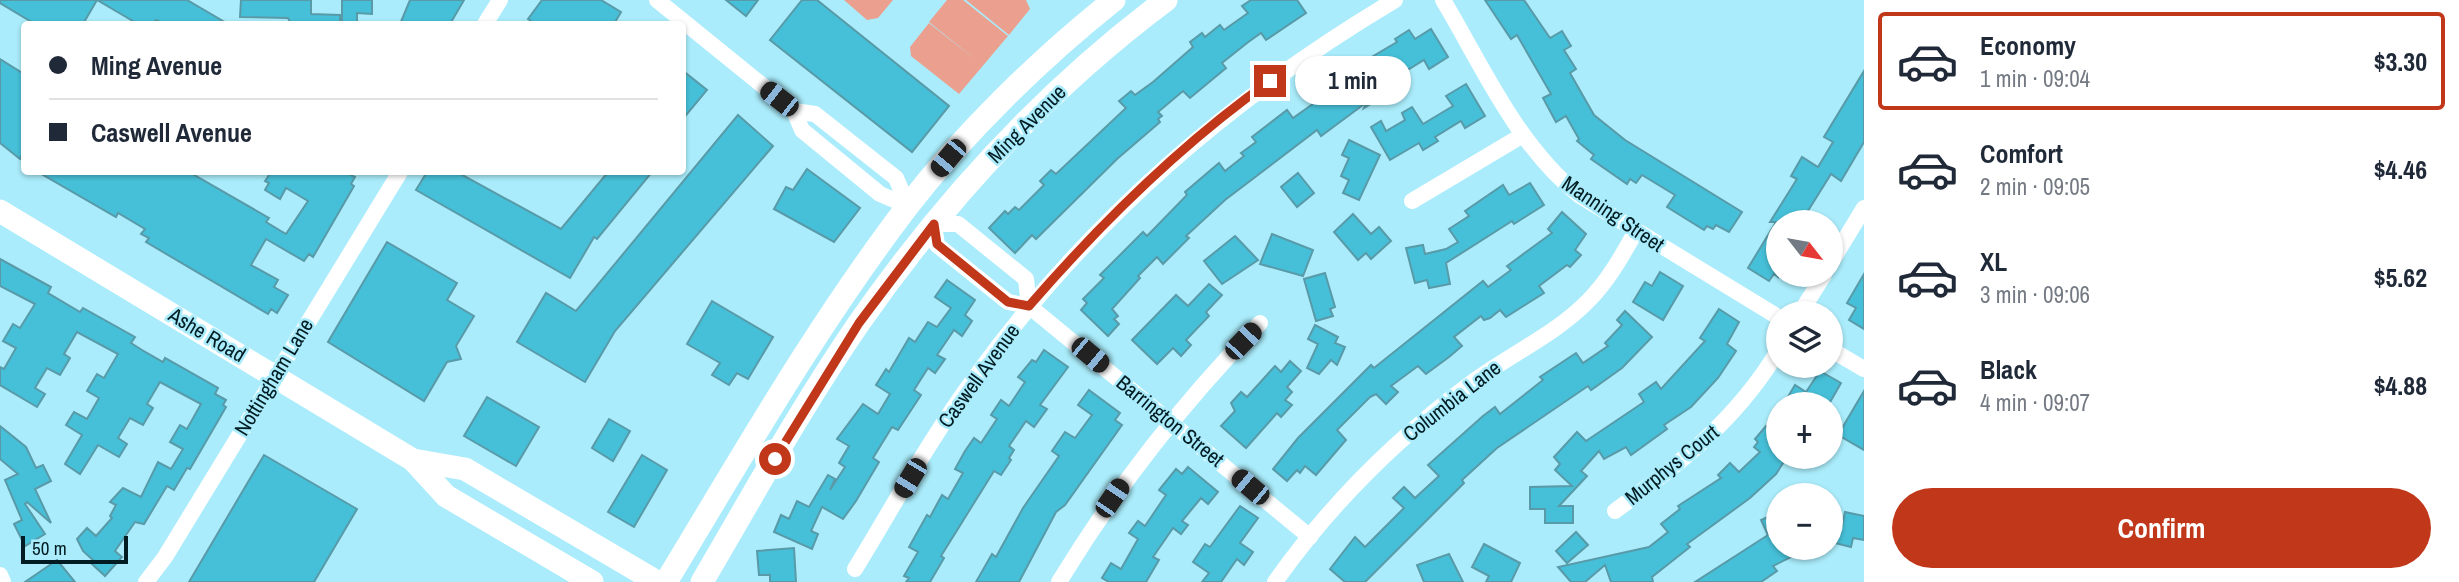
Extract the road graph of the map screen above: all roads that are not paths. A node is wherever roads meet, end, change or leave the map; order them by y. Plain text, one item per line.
1 (500, 0) edge
2 (657, 0) edge
3 (1114, 0) edge
4 (1166, 0) edge
5 (1395, 0) edge
6 (1443, 0) edge
7 (487, 21) edge
8 (683, 21) edge
9 (686, 23) edge
10 (794, 111) junction
11 (985, 120) junction
12 (1523, 135) junction
13 (398, 175) edge
14 (1412, 201) dead end
15 (908, 205) junction
16 (1864, 208) edge
17 (0, 211) edge
18 (934, 224) junction
19 (1636, 231) junction
20 (1843, 243) edge
21 (1029, 306) junction
22 (1766, 310) edge
23 (859, 323) junction
24 (1260, 323) dead end
25 (1843, 357) edge
26 (1766, 369) edge
27 (1864, 369) edge
28 (274, 376) junction
29 (1170, 421) junction
30 (413, 460) junction
31 (1615, 510) dead end
32 (1310, 537) junction
33 (855, 569) dead end
34 (0, 575) edge
35 (3, 582) edge
36 (146, 582) edge
37 (592, 582) edge
38 (657, 582) edge
39 (666, 582) edge
40 (702, 582) edge
41 (1059, 582) edge
42 (1275, 582) edge

1 - 7 street
2 - 8 street
3 - 11 main road, Ming Avenue
4 - 18 main road, Ming Avenue
5 - 21 street, Caswell Avenue
6 - 12 street, Manning Street
9 - 10 street
10 - 15 street
10 - 15 street
11 - 15 main road, Ming Avenue
11 - 18 main road
12 - 14 street
12 - 19 street, Manning Street
13 - 28 street, Nottingham Lane
15 - 23 main road
15 - 39 main road, Ming Avenue
16 - 20 street
17 - 28 main road, Ashe Road
18 - 21 street, Barrington Street
18 - 21 street
18 - 23 main road, Ming Avenue
19 - 22 street, Manning Street
19 - 32 street, Columbia Lane
21 - 29 street, Barrington Street
21 - 33 street, Caswell Avenue
23 - 40 main road, Ming Avenue
24 - 29 street
25 - 27 street
26 - 31 street, Murphys Court
28 - 30 main road, Ashe Road
28 - 36 street, Nottingham Lane
29 - 32 street, Barrington Street
29 - 41 street
30 - 37 main road, Ashe Road
30 - 38 main road, Ashe Road
32 - 42 street, Columbia Lane
34 - 35 street

